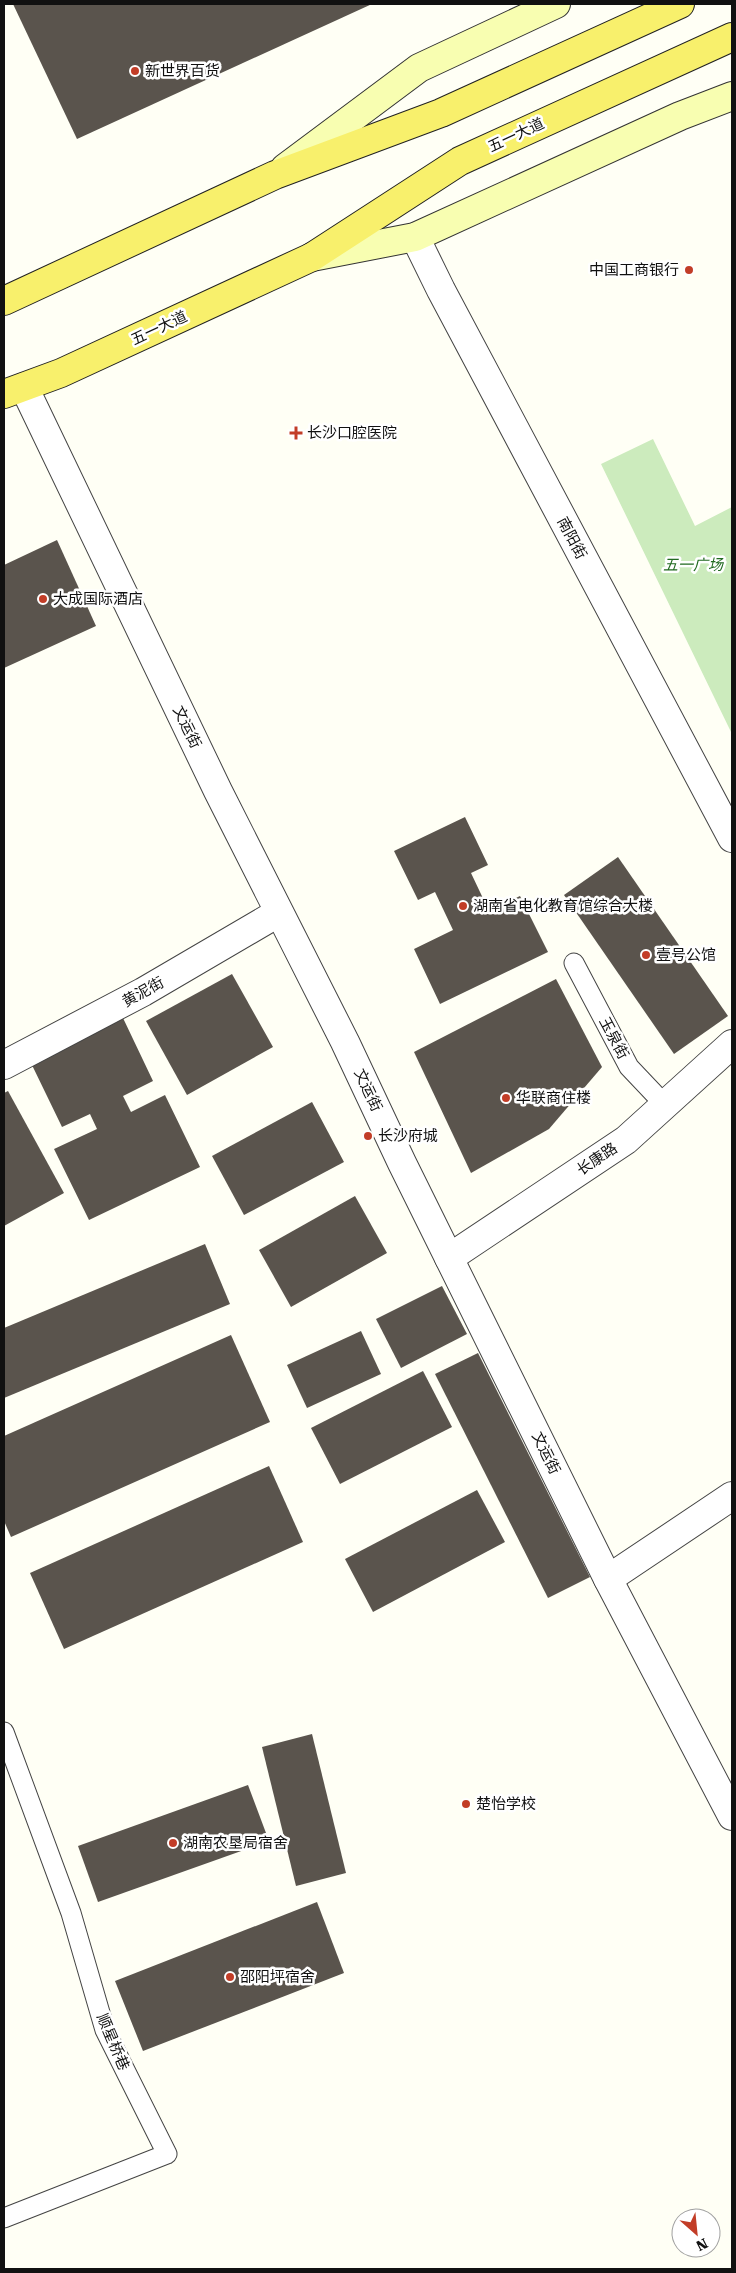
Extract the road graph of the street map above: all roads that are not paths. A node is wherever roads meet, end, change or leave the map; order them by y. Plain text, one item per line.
1 (556, 4) edge
2 (680, 4) edge
3 (732, 36) edge
4 (732, 96) edge
5 (275, 175) junction
6 (415, 237) junction
7 (312, 257) junction
8 (4, 301) edge
9 (14, 390) edge
10 (732, 838) edge
11 (278, 913) junction
12 (574, 963) dead end
13 (732, 1044) edge
14 (4, 1065) edge
15 (665, 1105) junction
16 (449, 1258) junction
17 (732, 1496) edge
18 (608, 1579) junction
19 (4, 1732) edge
20 (732, 1816) edge
21 (4, 2218) edge

1 - 5 main road
2 - 5 main road
3 - 7 main road, 五一大道
4 - 6 main road, 五一大道
5 - 8 main road
6 - 7 main road, 五一大道
6 - 10 street, 南阳街
7 - 9 main road, 五一大道
9 - 11 street, 文运街
11 - 14 street, 黄泥街
11 - 16 street, 文运街
12 - 15 lane, 玉泉街
13 - 15 street, 长康路
15 - 16 street, 长康路
16 - 18 street, 文运街
17 - 18 street
18 - 20 street, 文运街
19 - 21 lane, 顺星桥巷

